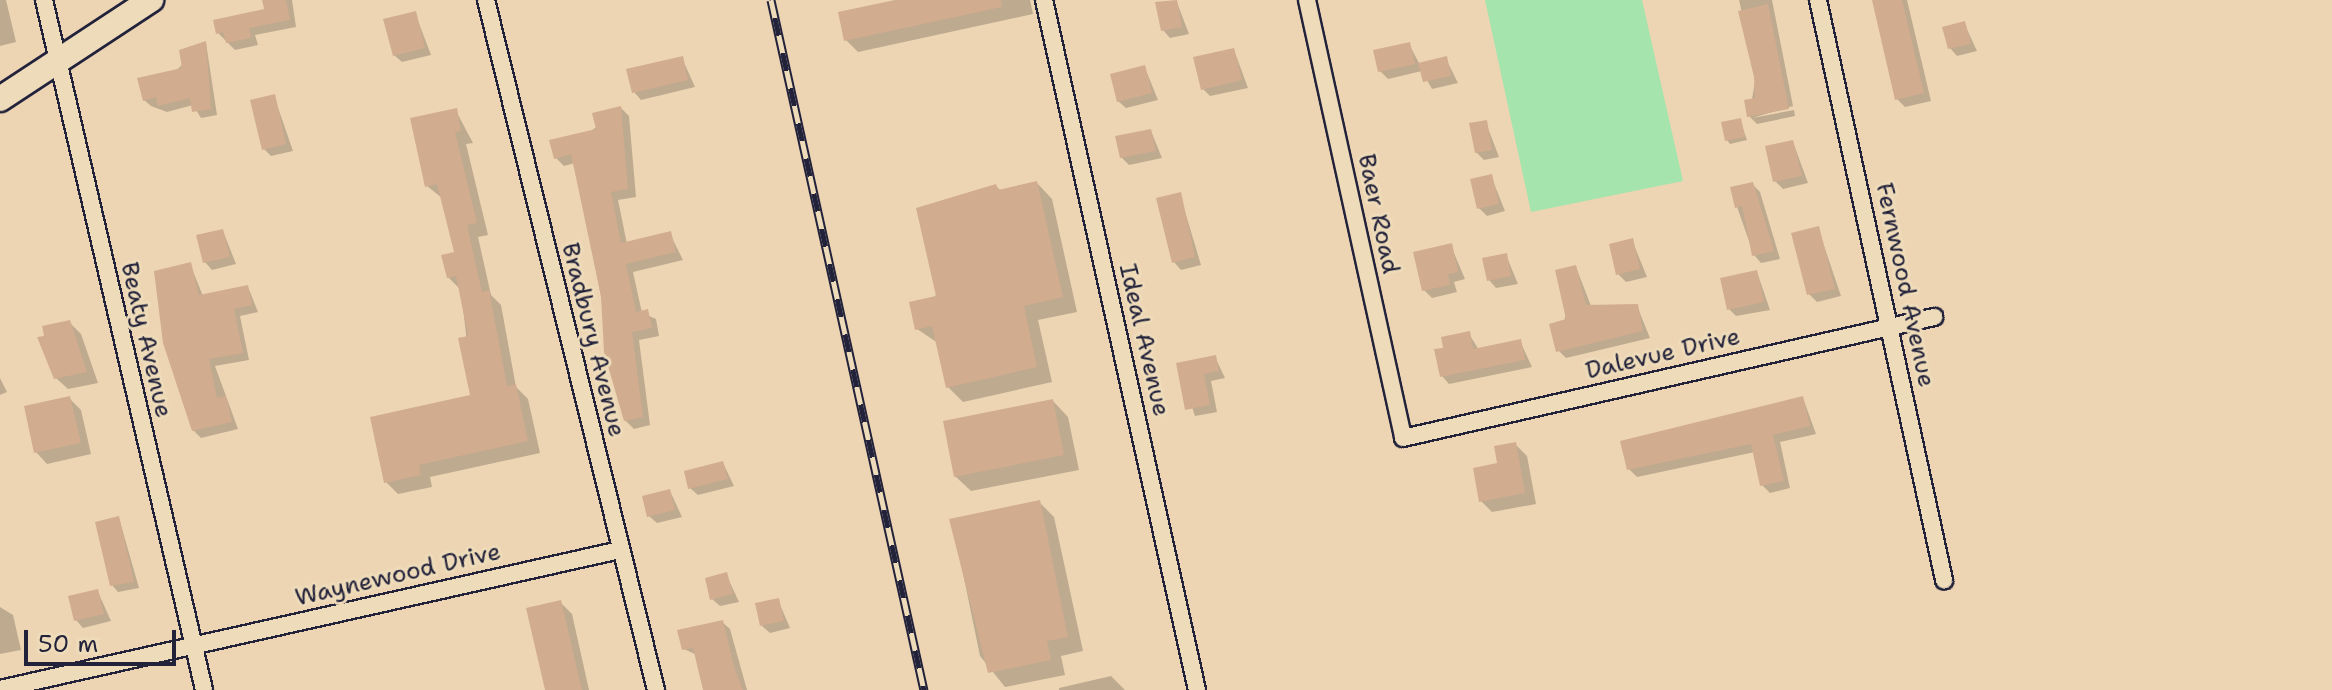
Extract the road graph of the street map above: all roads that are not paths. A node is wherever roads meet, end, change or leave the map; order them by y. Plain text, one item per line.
1 (44, 0) edge
2 (151, 0) edge
3 (486, 0) edge
4 (1044, 0) edge
5 (1307, 0) edge
6 (1818, 0) edge
7 (57, 63) junction
8 (0, 99) edge
9 (1934, 317) dead end
10 (1889, 327) junction
11 (1403, 438) joint
12 (620, 550) junction
13 (1944, 580) dead end
14 (192, 646) junction
15 (0, 689) edge
16 (204, 690) edge
17 (656, 690) edge
18 (1197, 690) edge

1 - 7 street, Beaty Avenue
2 - 7 main road
3 - 12 street, Bradbury Avenue
4 - 18 street, Ideal Avenue
5 - 11 street, Baer Road
6 - 10 street, Fernwood Avenue
7 - 8 main road
7 - 14 street, Beaty Avenue
9 - 10 street, Dalevue Drive
10 - 11 street, Dalevue Drive
10 - 13 street, Fernwood Avenue
12 - 14 street, Waynewood Drive
12 - 17 street, Bradbury Avenue
14 - 15 street, Waynewood Drive
14 - 16 street, Beaty Avenue

